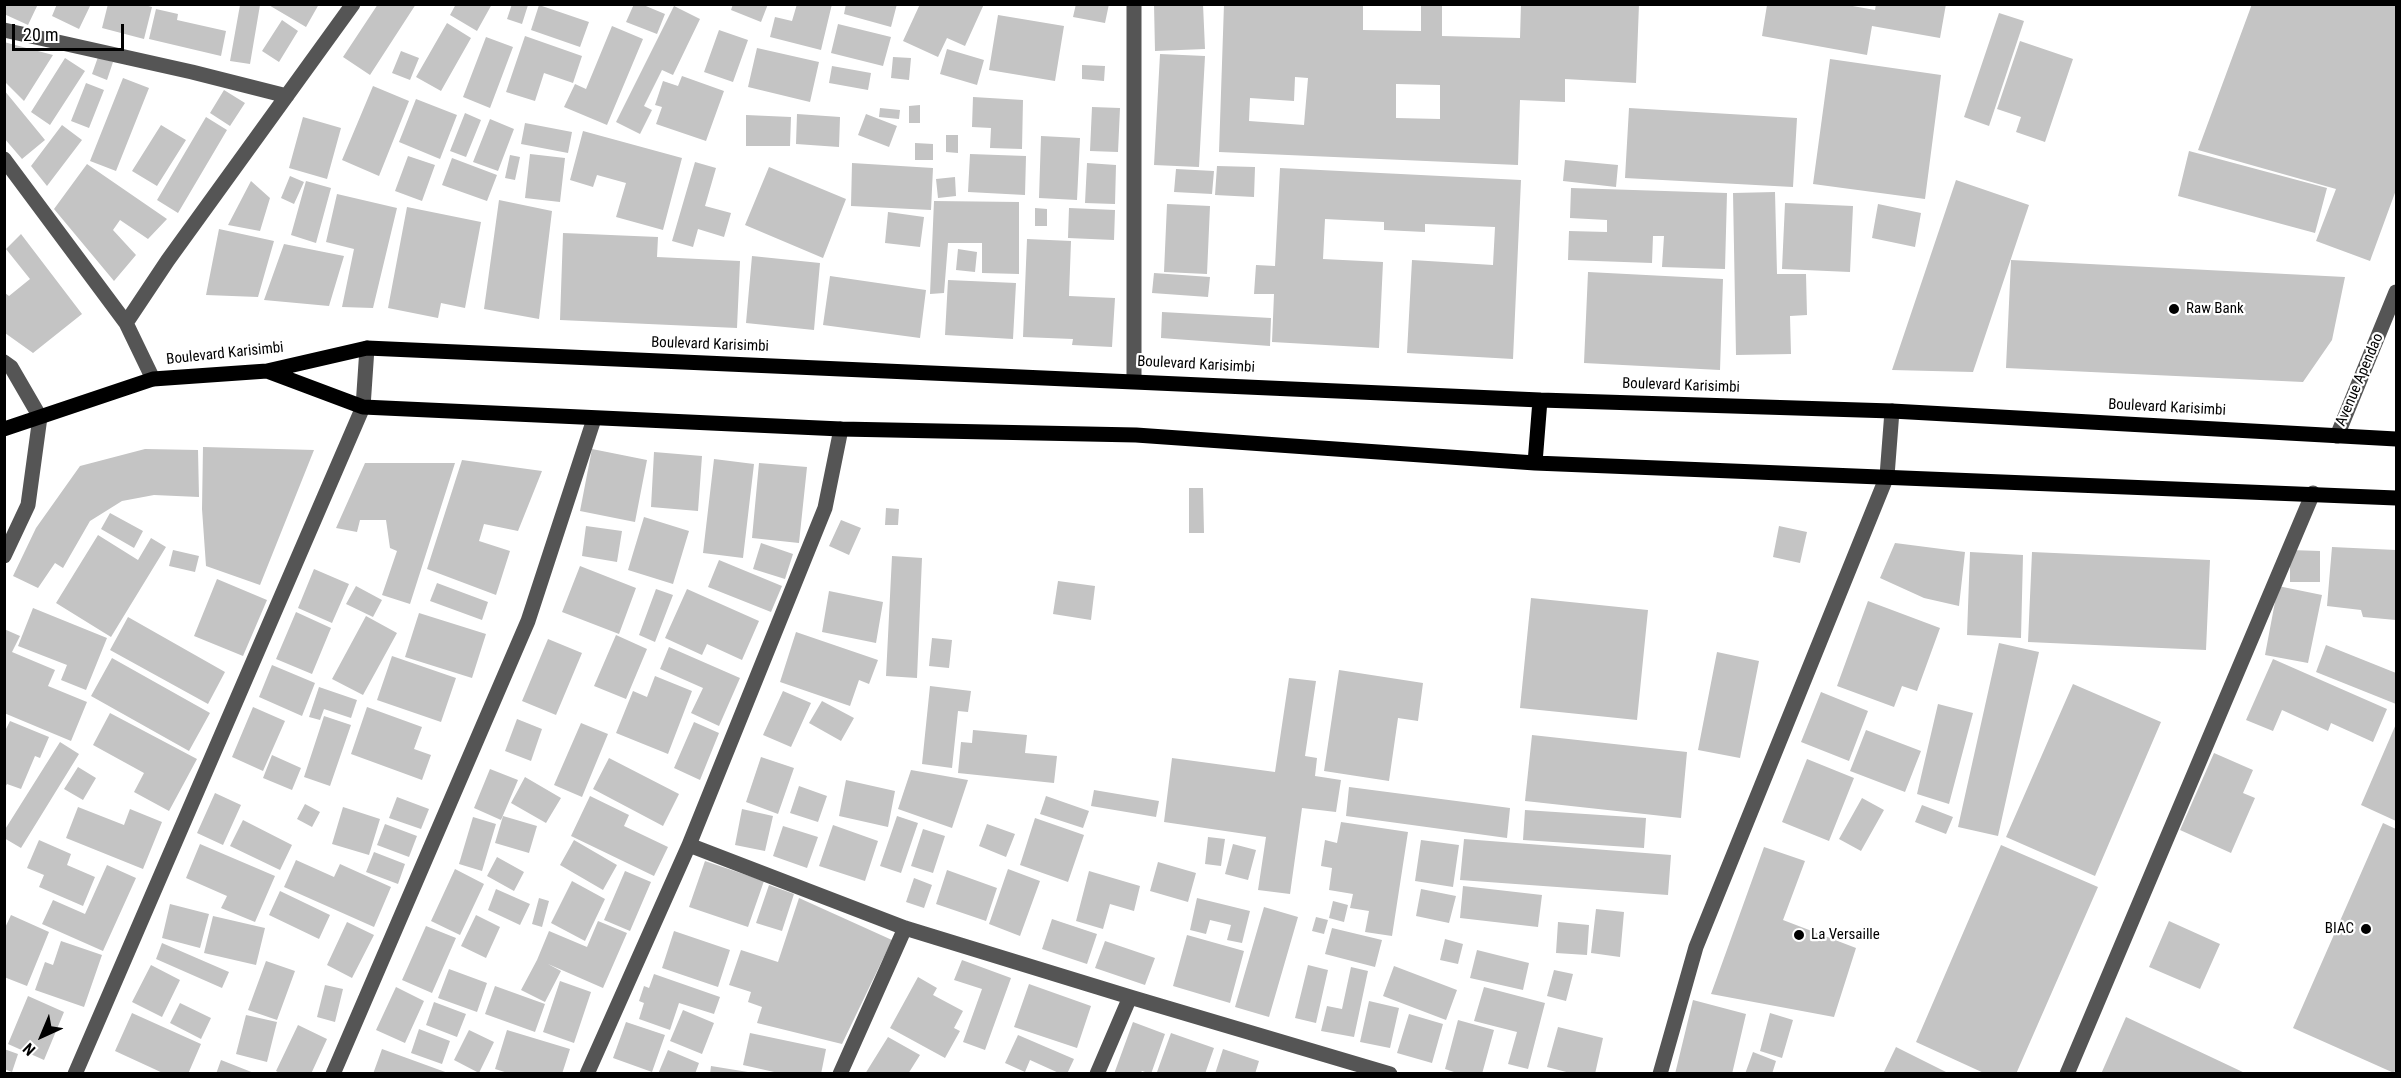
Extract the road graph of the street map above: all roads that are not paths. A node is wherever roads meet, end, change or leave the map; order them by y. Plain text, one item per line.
1 (353, 4) edge
2 (1134, 4) edge
3 (4, 30) edge
4 (288, 96) junction
5 (4, 159) edge
6 (2397, 292) edge
7 (126, 323) junction
8 (368, 348) junction
9 (4, 362) edge
10 (267, 371) junction
11 (153, 379) junction
12 (1134, 380) junction
13 (1540, 400) junction
14 (363, 407) junction
15 (1892, 411) junction
16 (40, 417) junction
17 (594, 419) junction
18 (4, 429) edge
19 (841, 429) junction
20 (2337, 436) junction
21 (2397, 439) edge
22 (1535, 463) junction
23 (1887, 476) junction
24 (2313, 493) junction
25 (2397, 498) edge
26 (4, 556) edge
27 (689, 844) junction
28 (906, 928) junction
29 (1130, 998) junction
30 (1364, 1070) edge
31 (75, 1074) edge
32 (333, 1074) edge
33 (587, 1074) edge
34 (840, 1074) edge
35 (1097, 1074) edge
36 (1390, 1074) edge
37 (1659, 1074) edge
38 (2067, 1074) edge

1 - 4 street
2 - 12 street
3 - 4 street
4 - 7 street
5 - 7 street
6 - 20 street, Avenue Apendao
7 - 11 street
8 - 10 main road, Boulevard Karisimbi
8 - 12 main road, Boulevard Karisimbi
8 - 14 street
9 - 16 street
10 - 11 main road, Boulevard Karisimbi
10 - 14 main road
11 - 16 main road, Boulevard Karisimbi
12 - 13 main road, Boulevard Karisimbi
13 - 15 main road, Boulevard Karisimbi
13 - 22 main road
14 - 17 main road
14 - 31 street
15 - 20 main road, Boulevard Karisimbi
15 - 23 street
16 - 18 main road, Boulevard Karisimbi
16 - 26 street
17 - 19 main road
17 - 32 street
19 - 22 main road
19 - 27 street
20 - 21 main road, Boulevard Karisimbi
22 - 23 main road
23 - 24 main road
23 - 37 street
24 - 25 main road
24 - 38 street
27 - 28 street
27 - 33 street
28 - 29 street
28 - 34 street
29 - 30 street
29 - 35 street
30 - 36 street

